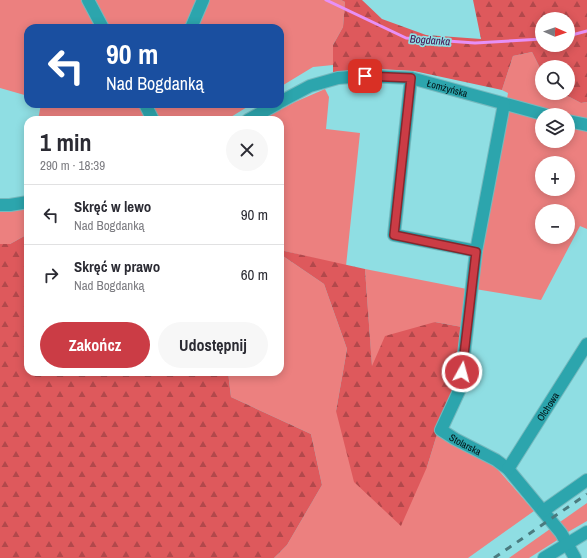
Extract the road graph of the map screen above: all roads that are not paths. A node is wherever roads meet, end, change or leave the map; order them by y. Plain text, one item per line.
1 (88, 0) edge
2 (203, 0) edge
3 (101, 24) edge
4 (193, 24) edge
5 (411, 78) junction
6 (284, 100) edge
7 (504, 104) junction
8 (270, 108) edge
9 (535, 112) edge
10 (255, 116) edge
11 (575, 122) edge
12 (587, 125) edge
13 (24, 203) edge
14 (0, 205) edge
15 (476, 252) junction
16 (587, 344) edge
17 (508, 469) junction
18 (587, 480) edge
19 (543, 511) junction
20 (587, 532) edge
21 (568, 544) junction
22 (544, 558) edge
23 (575, 558) edge

1 - 3 street
2 - 4 street
5 - 6 street, Łomżyńska
5 - 7 street, Łomżyńska
5 - 15 street
7 - 9 street, Łomżyńska
7 - 15 street, Stolarska
8 - 10 street
11 - 12 street
13 - 14 street
15 - 17 street, Stolarska
16 - 17 street, Olchowa
17 - 19 street, Stolarska
18 - 19 street
19 - 21 street, Stolarska
20 - 21 street
21 - 22 street
21 - 23 street, Stolarska

